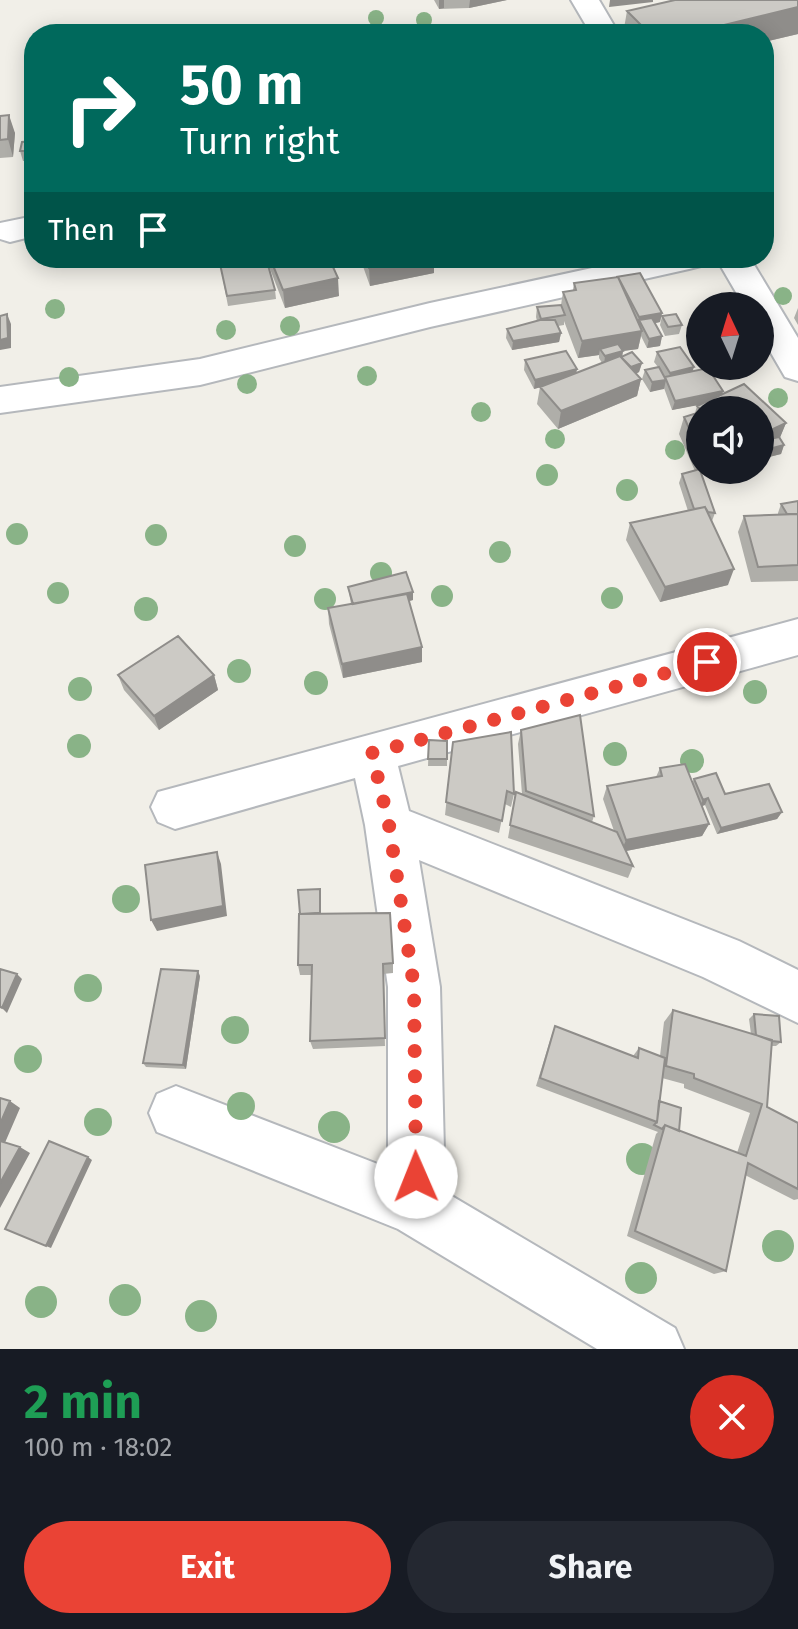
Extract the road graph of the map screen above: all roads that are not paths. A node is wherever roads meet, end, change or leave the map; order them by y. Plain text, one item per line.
1 (585, 0) edge
2 (599, 24) edge
3 (644, 268) edge
4 (739, 268) edge
5 (798, 368) edge
6 (0, 400) edge
7 (798, 637) edge
8 (372, 753) junction
9 (175, 807) dead end
10 (389, 825) junction
11 (798, 997) edge
12 (176, 1113) dead end
13 (417, 1208) junction
14 (654, 1349) edge

1 - 2 street
3 - 6 street
4 - 5 street
7 - 8 street
8 - 9 street
8 - 10 street
10 - 11 street
10 - 13 street
12 - 13 street
13 - 14 street

